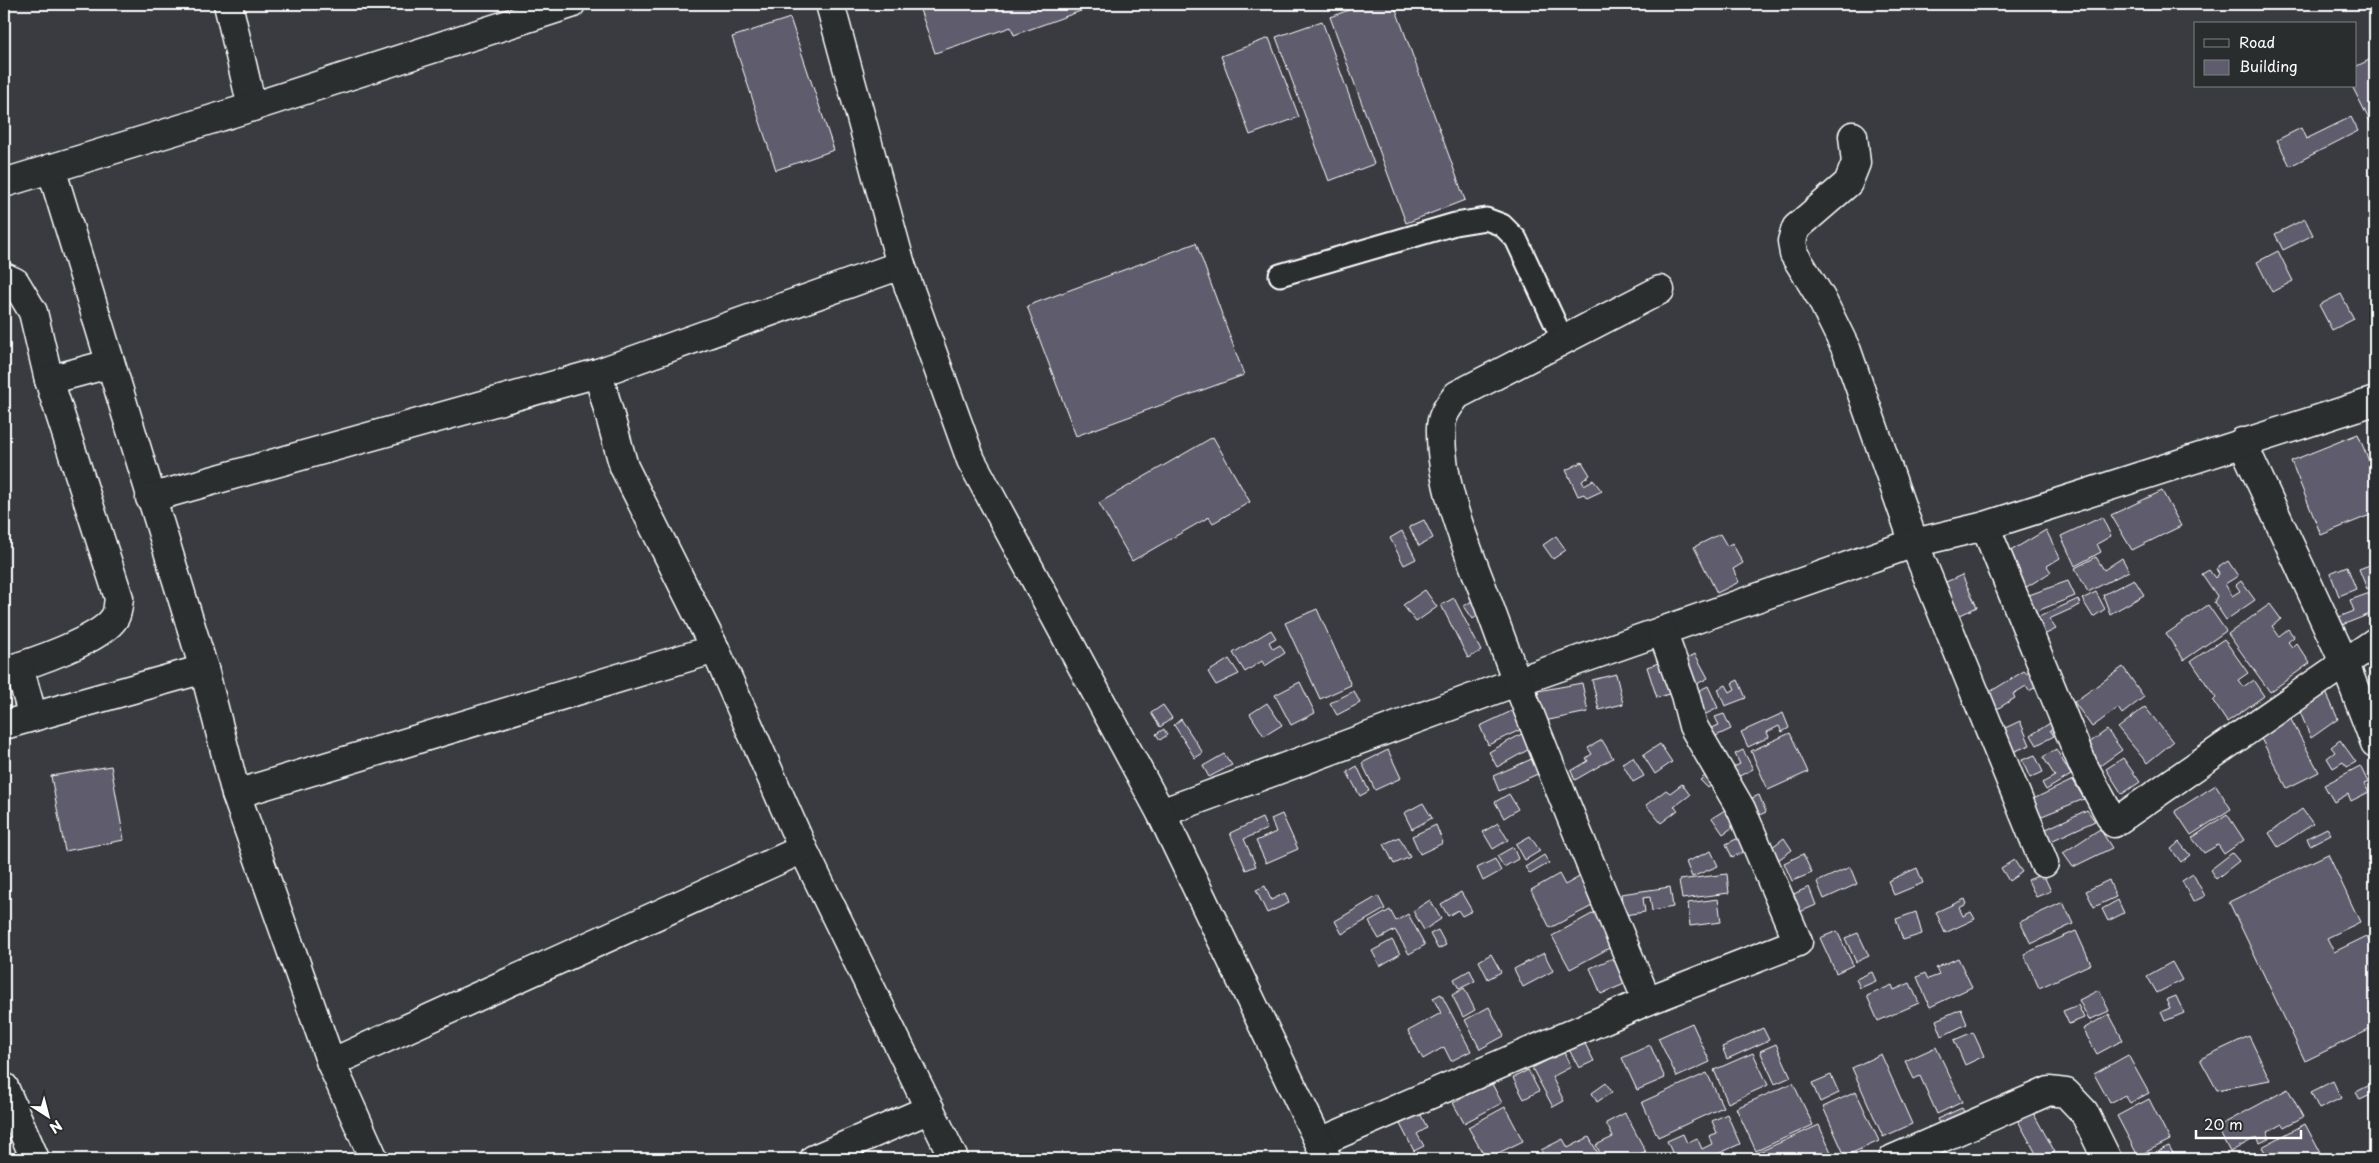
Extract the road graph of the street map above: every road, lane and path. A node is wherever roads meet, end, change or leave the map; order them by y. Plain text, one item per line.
1 (228, 4) edge
2 (571, 4) edge
3 (830, 4) edge
4 (252, 107) junction
5 (1853, 136) dead end
6 (51, 168) junction
7 (4, 183) edge
8 (901, 266) junction
9 (1280, 275) dead end
10 (4, 276) edge
11 (1660, 290) dead end
12 (1563, 340) junction
13 (109, 364) junction
14 (598, 374) junction
15 (49, 380) junction
16 (2375, 401) edge
17 (2242, 442) junction
18 (150, 498) junction
19 (1985, 526) junction
20 (1914, 543) junction
21 (1662, 631) junction
22 (2375, 642) edge
23 (715, 649) junction
24 (2345, 664) junction
25 (11, 669) edge
26 (204, 669) junction
27 (1516, 682) junction
28 (33, 717) junction
29 (4, 725) edge
30 (2375, 744) edge
31 (236, 794) junction
32 (1161, 813) junction
33 (803, 849) junction
34 (2044, 863) dead end
35 (1647, 1001) junction
36 (331, 1063) junction
37 (4, 1087) edge
38 (930, 1109) junction
39 (1323, 1150) edge
40 (35, 1159) edge
41 (374, 1159) edge
42 (814, 1159) edge
43 (954, 1159) edge
44 (1893, 1159) edge
45 (2106, 1159) edge

1 - 4 street
2 - 4 street
3 - 8 street
4 - 6 street
5 - 20 street
6 - 7 street
6 - 13 street
8 - 14 street
8 - 32 street
9 - 12 lane
10 - 15 street
11 - 12 street
12 - 27 street
13 - 15 street
13 - 18 street
14 - 18 street
14 - 23 street
15 - 25 street
16 - 17 street
17 - 19 street
17 - 24 street
18 - 26 street
19 - 20 street
19 - 24 street
20 - 21 street
20 - 34 street
21 - 27 street
21 - 35 street
22 - 24 street
23 - 31 street
23 - 33 street
24 - 30 street
25 - 28 street
26 - 28 street
26 - 31 street
27 - 32 street
27 - 35 street
28 - 29 street
31 - 36 street
32 - 39 street
33 - 36 street
33 - 38 street
35 - 39 street
36 - 41 street
37 - 40 street
38 - 42 street
38 - 43 street
44 - 45 street

